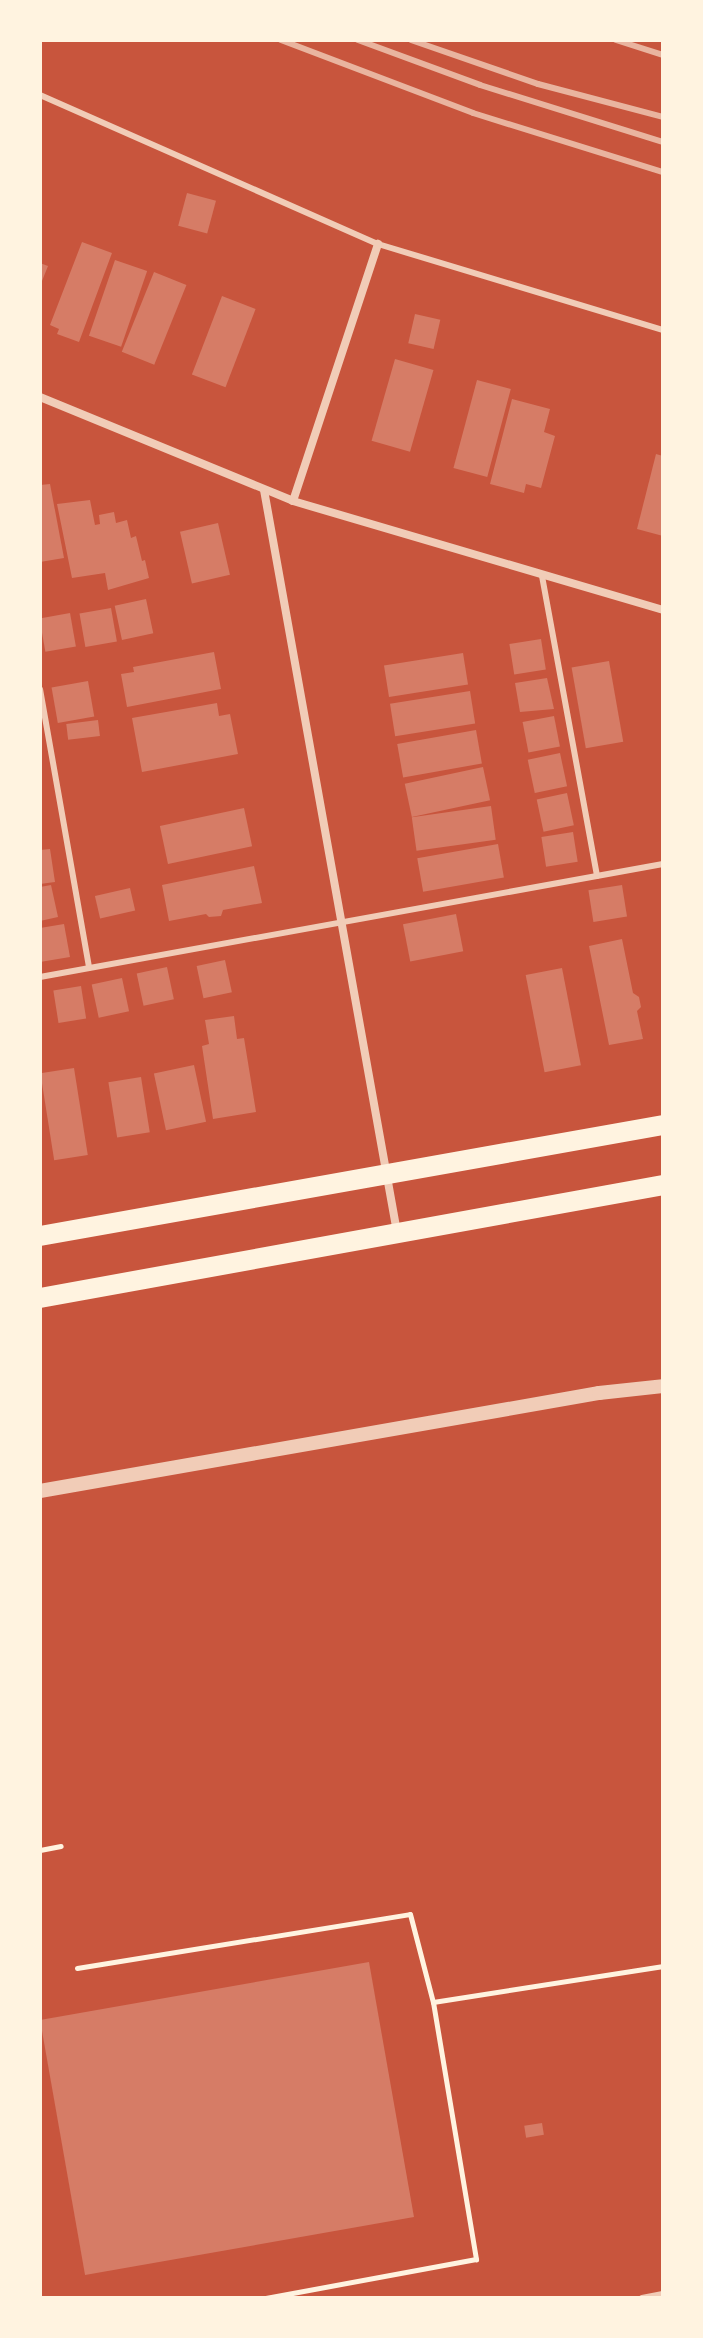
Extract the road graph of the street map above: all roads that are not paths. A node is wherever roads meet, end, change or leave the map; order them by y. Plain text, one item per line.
1 (40, 95) edge
2 (378, 244) junction
3 (663, 330) edge
4 (40, 397) edge
5 (264, 490) junction
6 (293, 501) junction
7 (542, 576) junction
8 (663, 610) edge
9 (40, 689) edge
10 (663, 864) edge
11 (597, 876) junction
12 (339, 922) junction
13 (89, 968) junction
14 (40, 977) edge
15 (663, 1125) edge
16 (387, 1176) junction
17 (663, 1185) edge
18 (397, 1233) junction
19 (40, 1236) edge
20 (40, 1298) edge
21 (663, 1386) edge
22 (40, 1491) edge
23 (663, 2294) edge
24 (642, 2298) edge

1 - 2 lane
2 - 3 lane
2 - 6 street
4 - 5 street
5 - 6 street
5 - 12 street
6 - 7 street
7 - 8 street
7 - 11 lane
9 - 13 lane
10 - 11 lane
11 - 12 lane
12 - 13 lane
12 - 16 street
13 - 14 lane
15 - 16 main road
16 - 18 street
16 - 19 main road
17 - 18 main road
18 - 20 main road
21 - 22 street
23 - 24 lane

